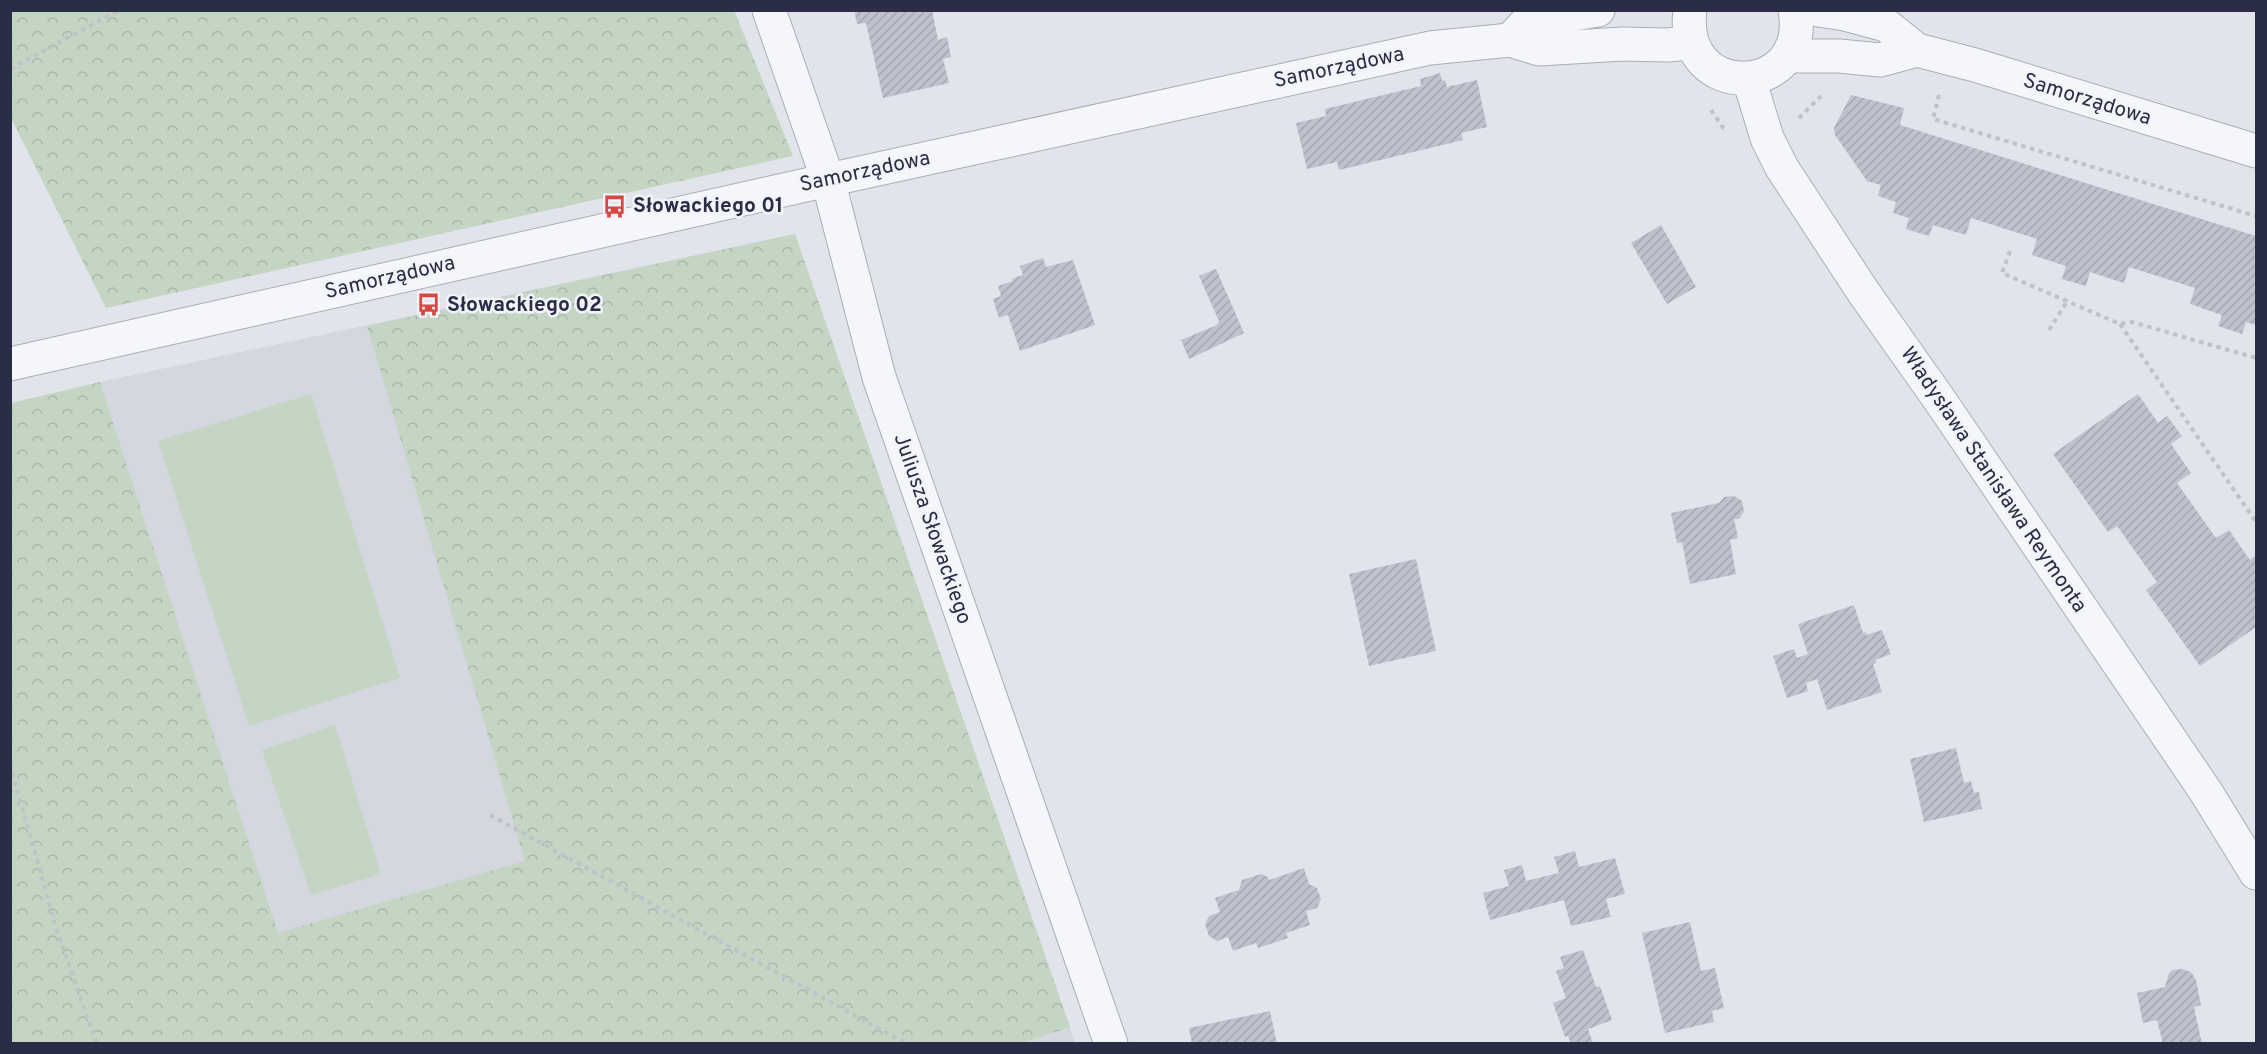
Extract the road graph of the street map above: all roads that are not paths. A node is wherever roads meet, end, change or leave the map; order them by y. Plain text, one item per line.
1 (769, 10) edge
2 (1598, 10) edge
3 (1690, 10) edge
4 (1795, 10) edge
5 (1818, 10) edge
6 (1510, 40) junction
7 (1691, 43) junction
8 (1917, 50) junction
9 (1788, 56) junction
10 (1749, 79) junction
11 (2256, 152) edge
12 (828, 180) junction
13 (10, 364) edge
14 (2256, 873) edge
15 (1111, 1044) edge

1 - 12 street, Juliusza Słowackiego
2 - 6 street
3 - 7 street
4 - 9 street
5 - 8 street, Samorządowa
6 - 7 street, Samorządowa
6 - 12 street, Samorządowa
7 - 10 street
8 - 9 street, Samorządowa
8 - 11 street, Samorządowa
9 - 10 street
10 - 14 street, Władysława Stanisława Reymonta
12 - 13 street, Samorządowa
12 - 15 street, Juliusza Słowackiego

